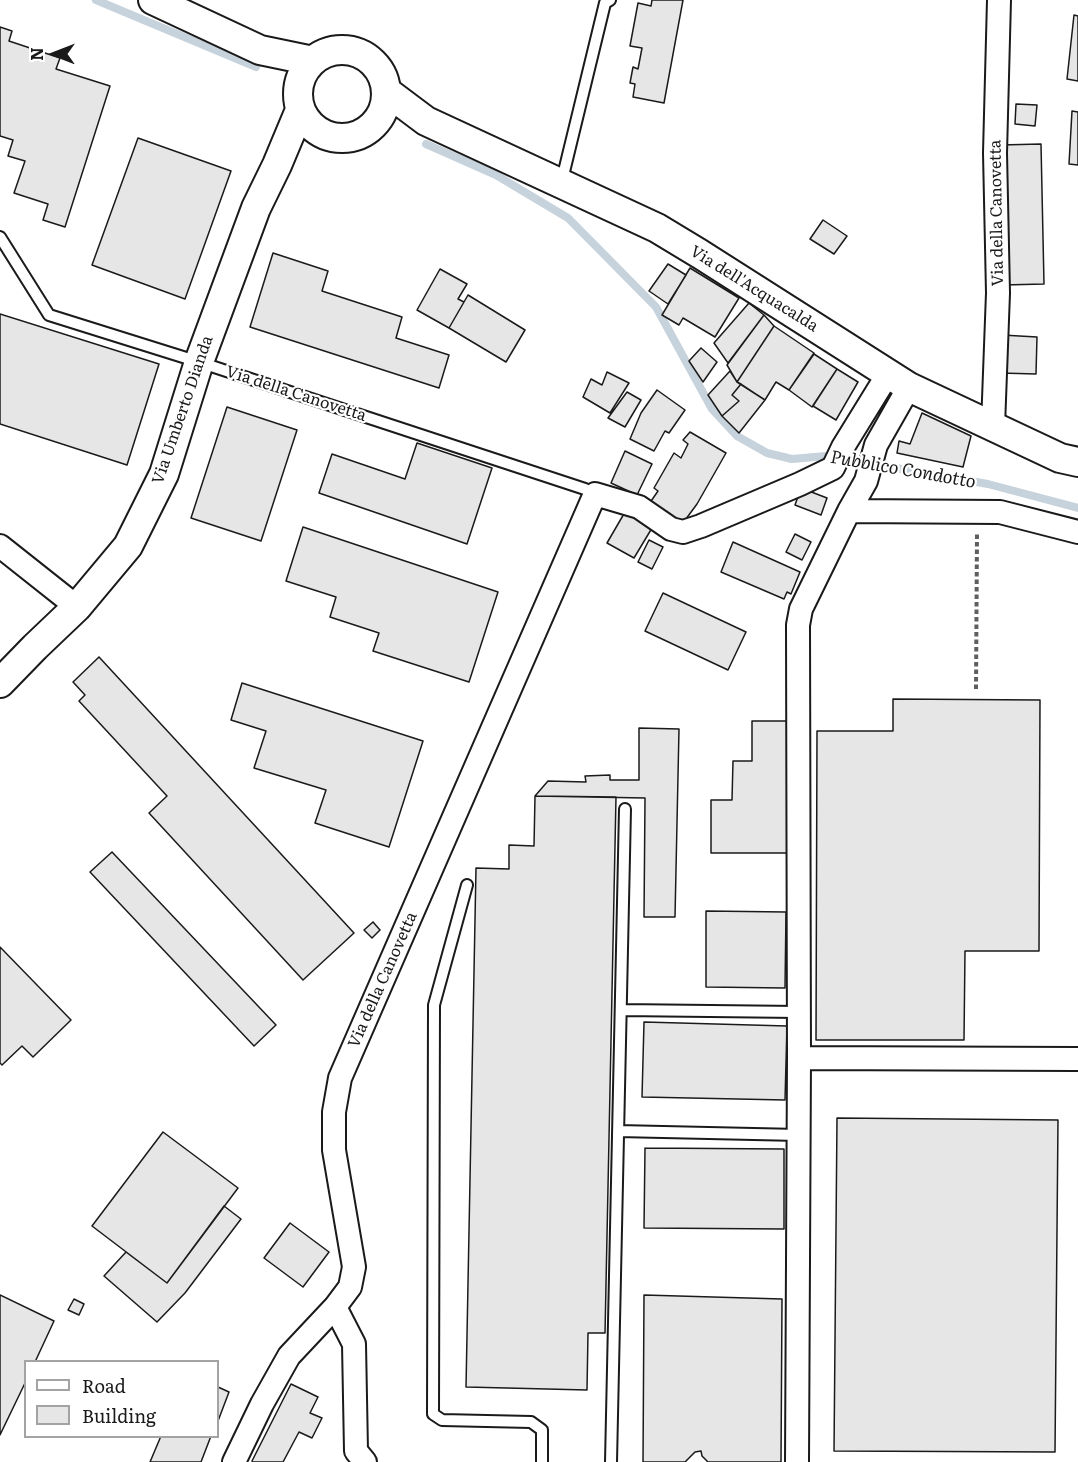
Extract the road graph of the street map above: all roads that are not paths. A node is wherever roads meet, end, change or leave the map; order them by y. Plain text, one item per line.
1 (153, 0) edge
2 (610, 0) edge
3 (999, 0) edge
4 (260, 50) junction
5 (313, 61) junction
6 (386, 91) junction
7 (299, 105) junction
8 (426, 121) junction
9 (370, 129) junction
10 (328, 136) junction
11 (277, 165) junction
12 (561, 184) junction
13 (0, 237) edge
14 (199, 362) junction
15 (898, 381) junction
16 (993, 426) junction
17 (1078, 462) edge
18 (595, 494) junction
19 (849, 511) junction
20 (1078, 532) edge
21 (0, 546) edge
22 (77, 607) junction
23 (0, 683) edge
24 (625, 809) dead end
25 (467, 885) dead end
26 (621, 1010) junction
27 (799, 1012) junction
28 (799, 1058) junction
29 (1078, 1059) edge
30 (618, 1131) junction
31 (799, 1135) junction
32 (334, 1307) junction
33 (234, 1462) edge
34 (365, 1462) edge
35 (542, 1462) edge
36 (611, 1462) edge
37 (797, 1462) edge

1 - 4 street
2 - 12 lane
3 - 16 street, Via della Canovetta
4 - 5 street
4 - 7 street
5 - 6 street
5 - 7 street
6 - 8 street, Via dell'Acquacalda
6 - 9 street
7 - 10 street
7 - 11 street, Via Umberto Dianda
8 - 9 street
8 - 12 street, Via dell'Acquacalda
9 - 10 street
10 - 11 street
11 - 14 street, Via Umberto Dianda
12 - 15 street, Via dell'Acquacalda
13 - 14 lane, Via della Canovetta
14 - 18 lane, Via della Canovetta
14 - 22 street, Via Umberto Dianda
15 - 16 street, Via dell'Acquacalda
15 - 18 street, Via della Canovetta
15 - 19 street
16 - 17 street, Via dell'Acquacalda
18 - 32 street, Via della Canovetta
19 - 20 street
19 - 27 street
21 - 22 street
22 - 23 street, Via Umberto Dianda
24 - 26 lane
25 - 35 lane
26 - 27 lane
26 - 30 lane
27 - 28 street
28 - 29 street
28 - 31 street
30 - 31 lane
30 - 36 lane
31 - 37 street
32 - 33 street, Via della Canovetta
32 - 34 street

